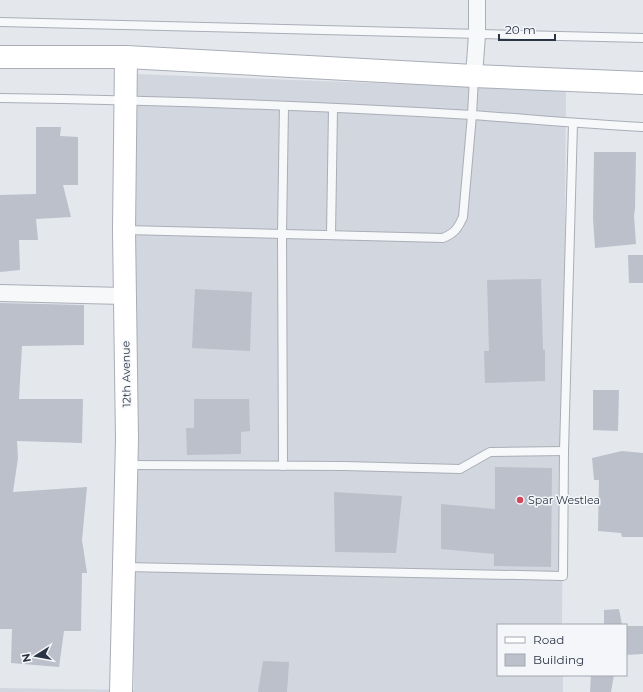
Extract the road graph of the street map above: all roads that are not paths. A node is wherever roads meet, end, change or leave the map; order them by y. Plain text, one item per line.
1 (477, 0) edge
2 (0, 22) edge
3 (477, 35) junction
4 (643, 38) edge
5 (0, 57) edge
6 (126, 57) junction
7 (474, 76) junction
8 (643, 83) edge
9 (0, 98) edge
10 (124, 99) junction
11 (284, 106) junction
12 (333, 109) junction
13 (472, 115) junction
14 (573, 123) junction
15 (643, 127) edge
16 (124, 230) junction
17 (282, 234) junction
18 (331, 235) junction
19 (0, 293) edge
20 (124, 296) junction
21 (564, 451) junction
22 (126, 465) junction
23 (283, 466) junction
24 (123, 567) junction
25 (121, 692) edge

1 - 3 street
2 - 3 lane
3 - 4 lane
3 - 7 street
5 - 6 street
6 - 7 street
6 - 10 street, 12th Avenue
7 - 8 street
7 - 13 lane
9 - 10 lane
10 - 11 lane
10 - 16 street, 12th Avenue
11 - 12 lane
11 - 17 lane
12 - 13 lane
12 - 18 lane
13 - 14 lane
13 - 18 lane
14 - 15 lane
14 - 21 lane
16 - 17 lane
16 - 20 street, 12th Avenue
17 - 18 lane
17 - 23 lane
19 - 20 street
20 - 22 street, 12th Avenue
21 - 23 lane
21 - 24 lane
22 - 23 lane
22 - 24 street, 12th Avenue
24 - 25 street, 12th Avenue

